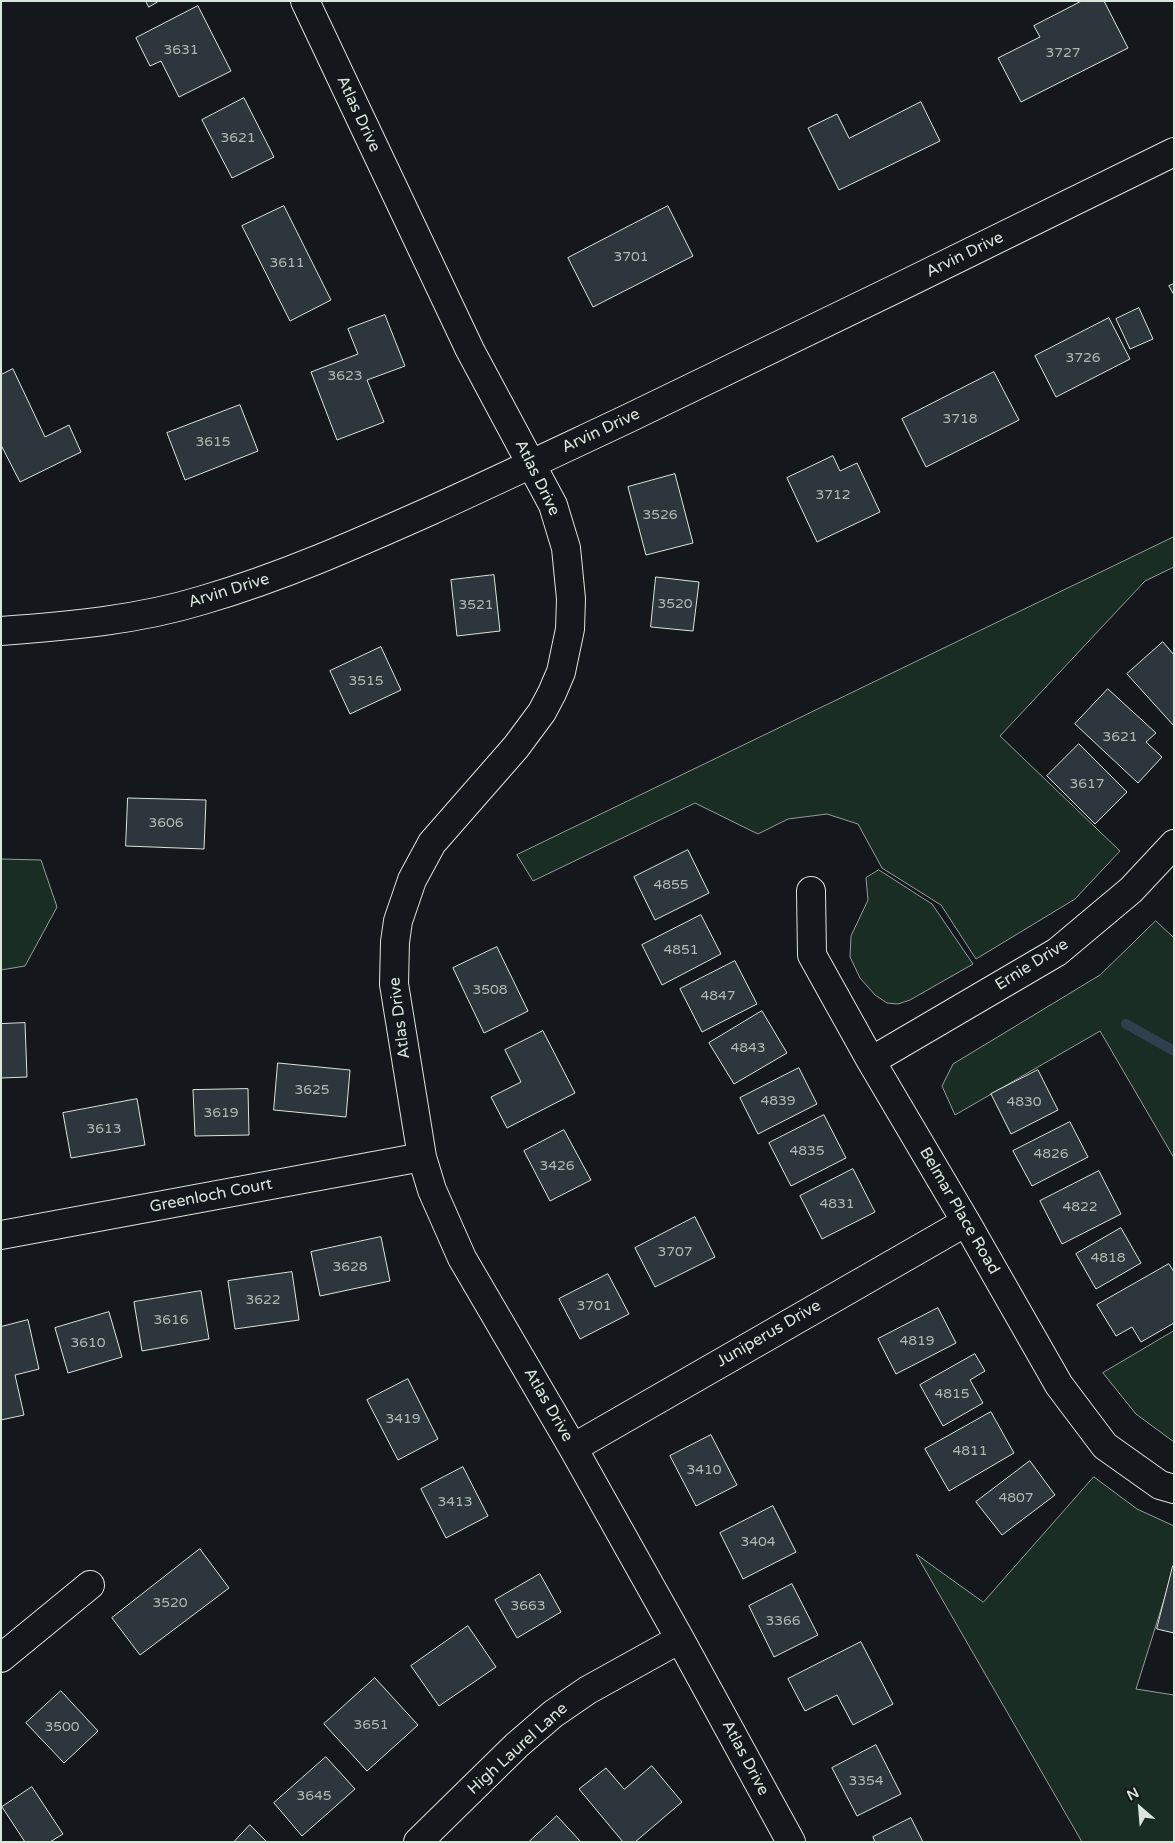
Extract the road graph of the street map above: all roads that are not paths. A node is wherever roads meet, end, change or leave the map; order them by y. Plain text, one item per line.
1 (305, 1) edge
2 (1174, 152) edge
3 (532, 464) junction
4 (1, 631) edge
5 (1174, 844) edge
6 (810, 891) dead end
7 (871, 1061) junction
8 (422, 1157) junction
9 (966, 1222) junction
10 (1, 1235) edge
11 (573, 1448) junction
12 (1174, 1489) edge
13 (90, 1585) dead end
14 (680, 1639) junction
15 (1, 1658) edge
16 (418, 1842) edge
17 (790, 1842) edge

1 - 3 street, Atlas Drive
2 - 3 street, Arvin Drive
3 - 4 street, Arvin Drive
3 - 8 street, Atlas Drive
5 - 7 street, Ernie Drive
6 - 7 street, Belmar Place Road
7 - 9 street, Belmar Place Road
8 - 10 street, Greenloch Court
8 - 11 street, Atlas Drive
9 - 11 street, Juniperus Drive
9 - 12 street, Belmar Place Road
11 - 14 street, Atlas Drive
13 - 15 street
14 - 16 street, High Laurel Lane
14 - 17 street, Atlas Drive

